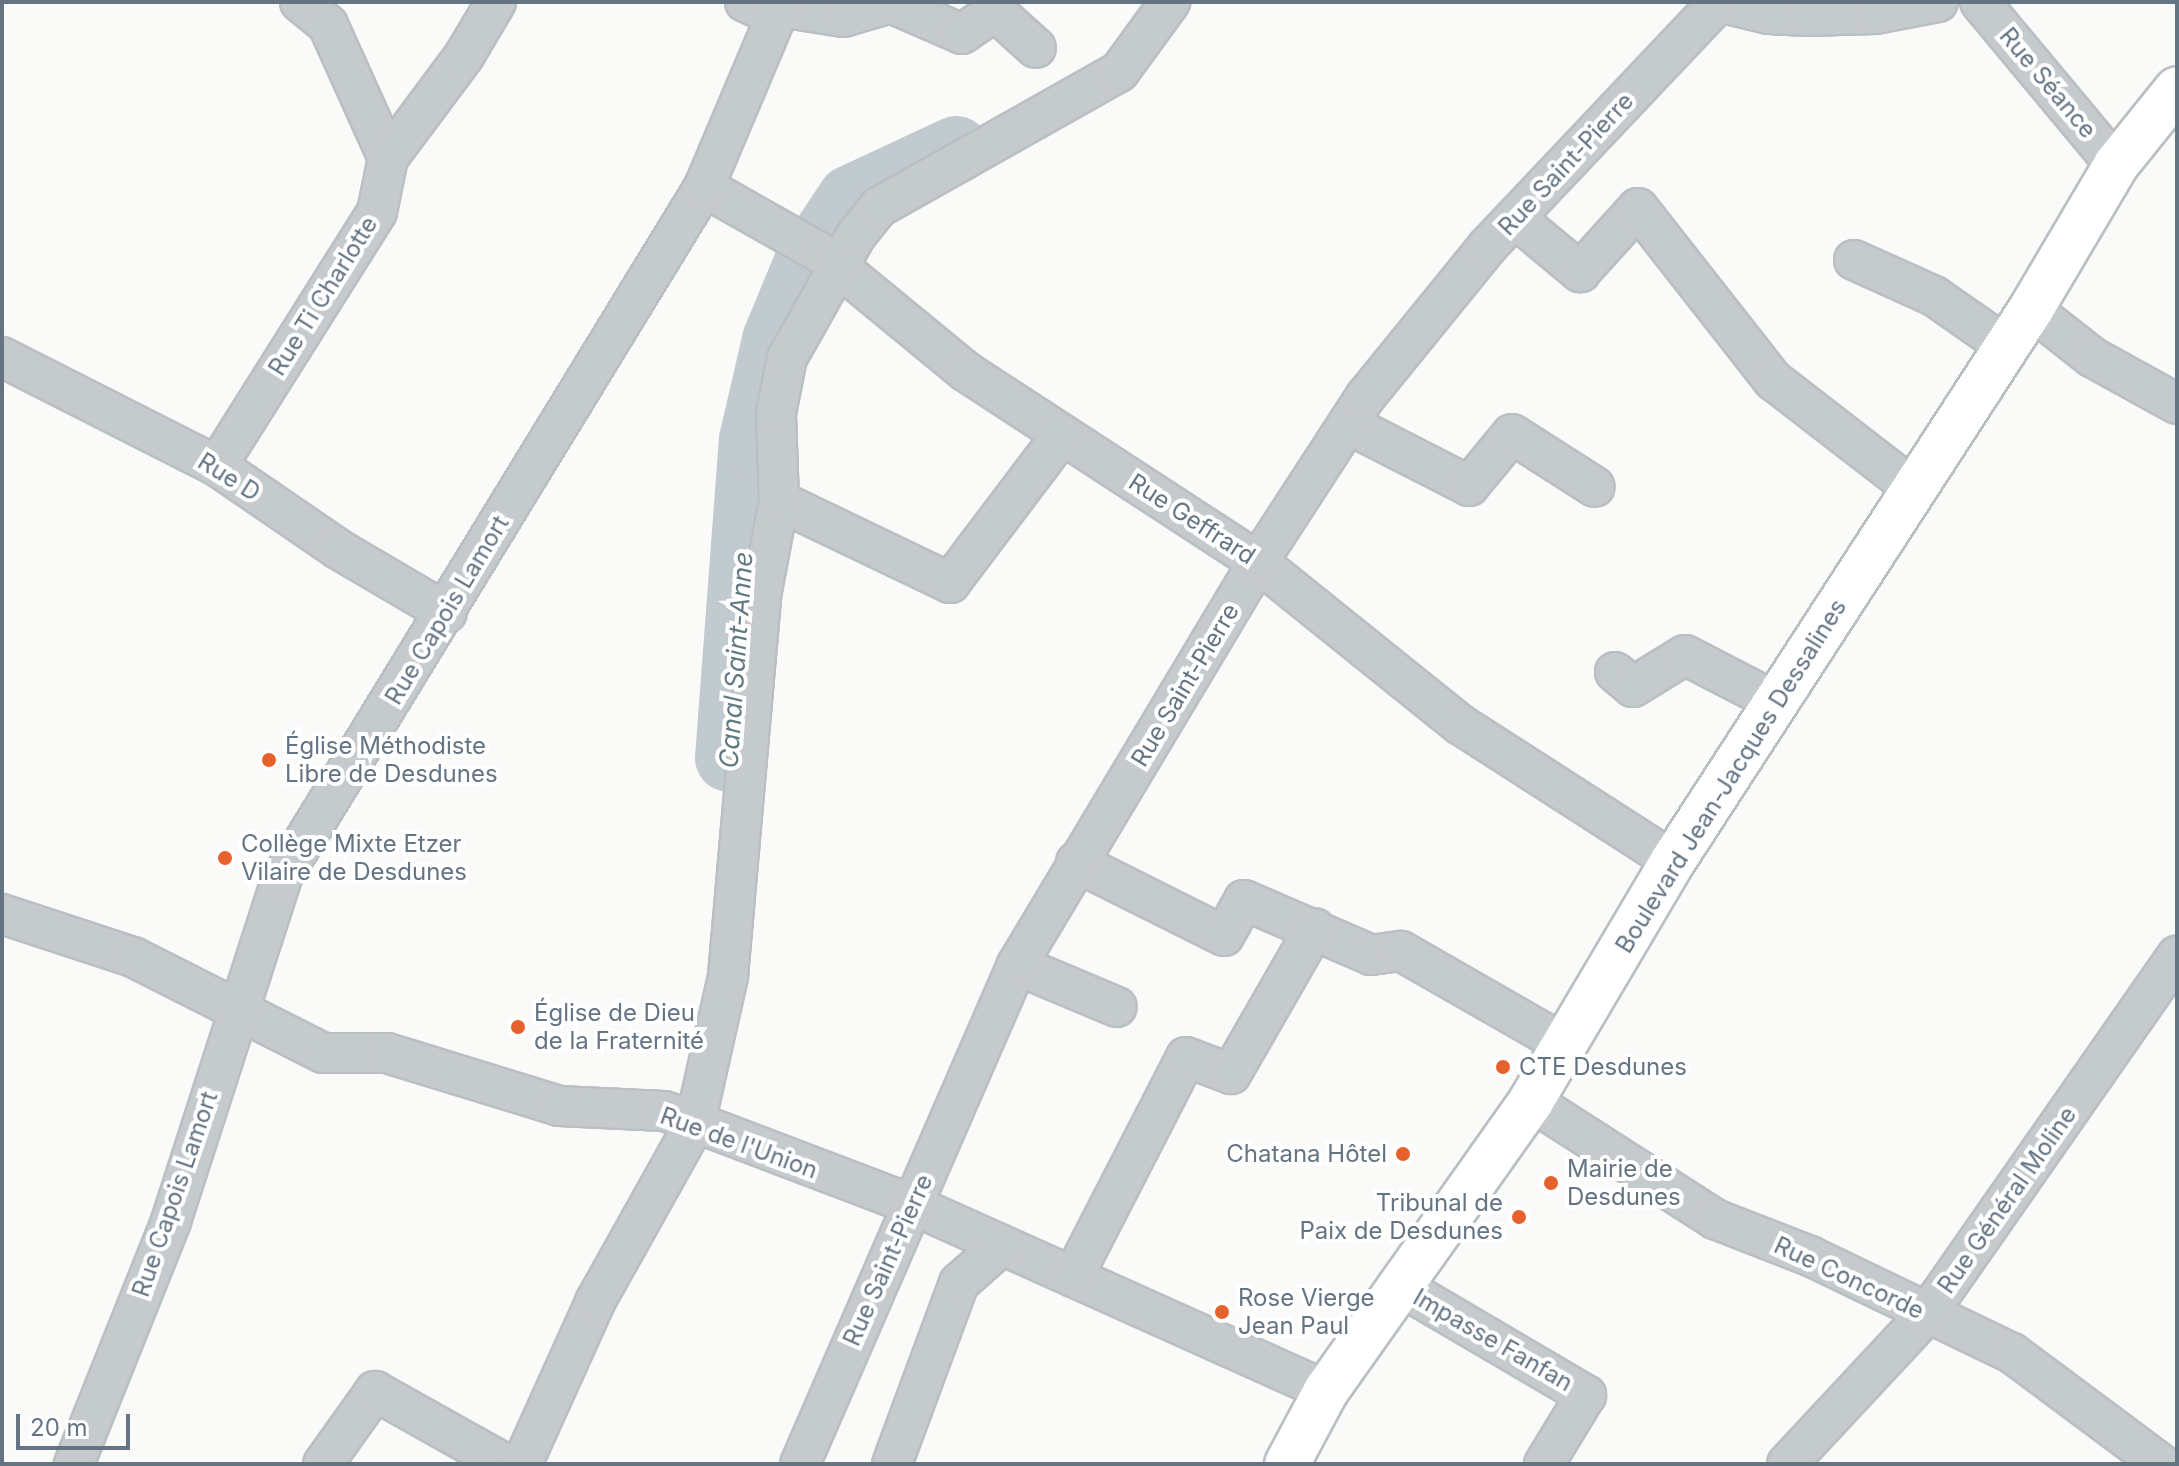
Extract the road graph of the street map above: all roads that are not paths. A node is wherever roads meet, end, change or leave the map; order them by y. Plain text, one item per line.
1 (300, 2) edge
2 (496, 2) edge
3 (1170, 2) edge
4 (1719, 2) edge
5 (1938, 2) edge
6 (1980, 2) edge
7 (771, 7) edge
8 (1036, 48) dead end
9 (2177, 89) edge
10 (388, 158) junction
11 (2116, 165) junction
12 (704, 187) junction
13 (1515, 218) junction
14 (825, 257) junction
15 (1854, 260) dead end
16 (2031, 309) junction
17 (2007, 347) junction
18 (2, 357) edge
19 (2177, 404) edge
20 (1348, 424) junction
21 (1062, 435) junction
22 (217, 466) junction
23 (1595, 487) dead end
24 (1914, 489) junction
25 (779, 501) junction
26 (1258, 562) junction
27 (447, 613) junction
28 (1615, 672) dead end
29 (1776, 702) junction
30 (1673, 861) junction
31 (1076, 862) junction
32 (2, 914) edge
33 (1315, 928) junction
34 (2177, 956) edge
35 (1017, 965) junction
36 (1117, 1007) dead end
37 (236, 1010) junction
38 (1565, 1045) junction
39 (1531, 1101) junction
40 (681, 1117) junction
41 (913, 1205) junction
42 (1002, 1245) junction
43 (1073, 1277) junction
44 (1400, 1286) junction
45 (1927, 1314) junction
46 (1326, 1391) junction
47 (74, 1464) edge
48 (323, 1464) edge
49 (505, 1464) edge
50 (522, 1464) edge
51 (800, 1464) edge
52 (892, 1464) edge
53 (1287, 1464) edge
54 (1544, 1464) edge
55 (1787, 1464) edge
56 (2161, 1464) edge

1 - 10 street
2 - 10 street, Rue Ti Charlotte
3 - 14 street
4 - 5 street
4 - 13 street, Rue Saint-Pierre
6 - 11 street, Rue Séance
7 - 8 street
7 - 12 street, Rue Capois Lamort
9 - 11 street, Boulevard Jean-Jacques Dessalines
10 - 22 street, Rue Ti Charlotte
11 - 16 street, Boulevard Jean-Jacques Dessalines
12 - 14 street, Rue Geffrard
12 - 27 street, Rue Capois Lamort
13 - 20 street, Rue Saint-Pierre
13 - 24 street
14 - 21 street, Rue Geffrard
14 - 25 street
15 - 17 street
16 - 17 street, Boulevard Jean-Jacques Dessalines
16 - 19 street
17 - 24 street, Boulevard Jean-Jacques Dessalines
18 - 22 street, Rue D
20 - 23 street
20 - 26 street, Rue Saint-Pierre
21 - 25 street
21 - 26 street, Rue Geffrard
22 - 27 street, Rue D
24 - 29 street, Boulevard Jean-Jacques Dessalines
25 - 40 street
26 - 30 street, Rue Geffrard
26 - 31 street, Rue Saint-Pierre
27 - 37 street, Rue Capois Lamort
28 - 29 street
29 - 30 street, Boulevard Jean-Jacques Dessalines
30 - 38 street, Boulevard Jean-Jacques Dessalines
31 - 33 street
31 - 35 street, Rue Saint-Pierre
32 - 37 street, Rue de l'Union
33 - 38 street
33 - 43 street
34 - 45 street, Rue Général Moline
35 - 36 street
35 - 41 street, Rue Saint-Pierre
37 - 40 street, Rue de l'Union
37 - 47 street, Rue Capois Lamort
38 - 39 street, Boulevard Jean-Jacques Dessalines
39 - 44 street, Boulevard Jean-Jacques Dessalines
39 - 45 street, Rue Concorde
40 - 41 street, Rue de l'Union
40 - 50 street
41 - 42 street, Rue de l'Union
41 - 51 street, Rue Saint-Pierre
42 - 43 street, Rue de l'Union
42 - 52 street
43 - 46 street, Rue de l'Union
44 - 46 street, Boulevard Jean-Jacques Dessalines
44 - 54 street, Impasse Fanfan
45 - 55 street, Rue Général Moline
45 - 56 street, Rue Concorde
46 - 53 street, Boulevard Jean-Jacques Dessalines
48 - 49 street

